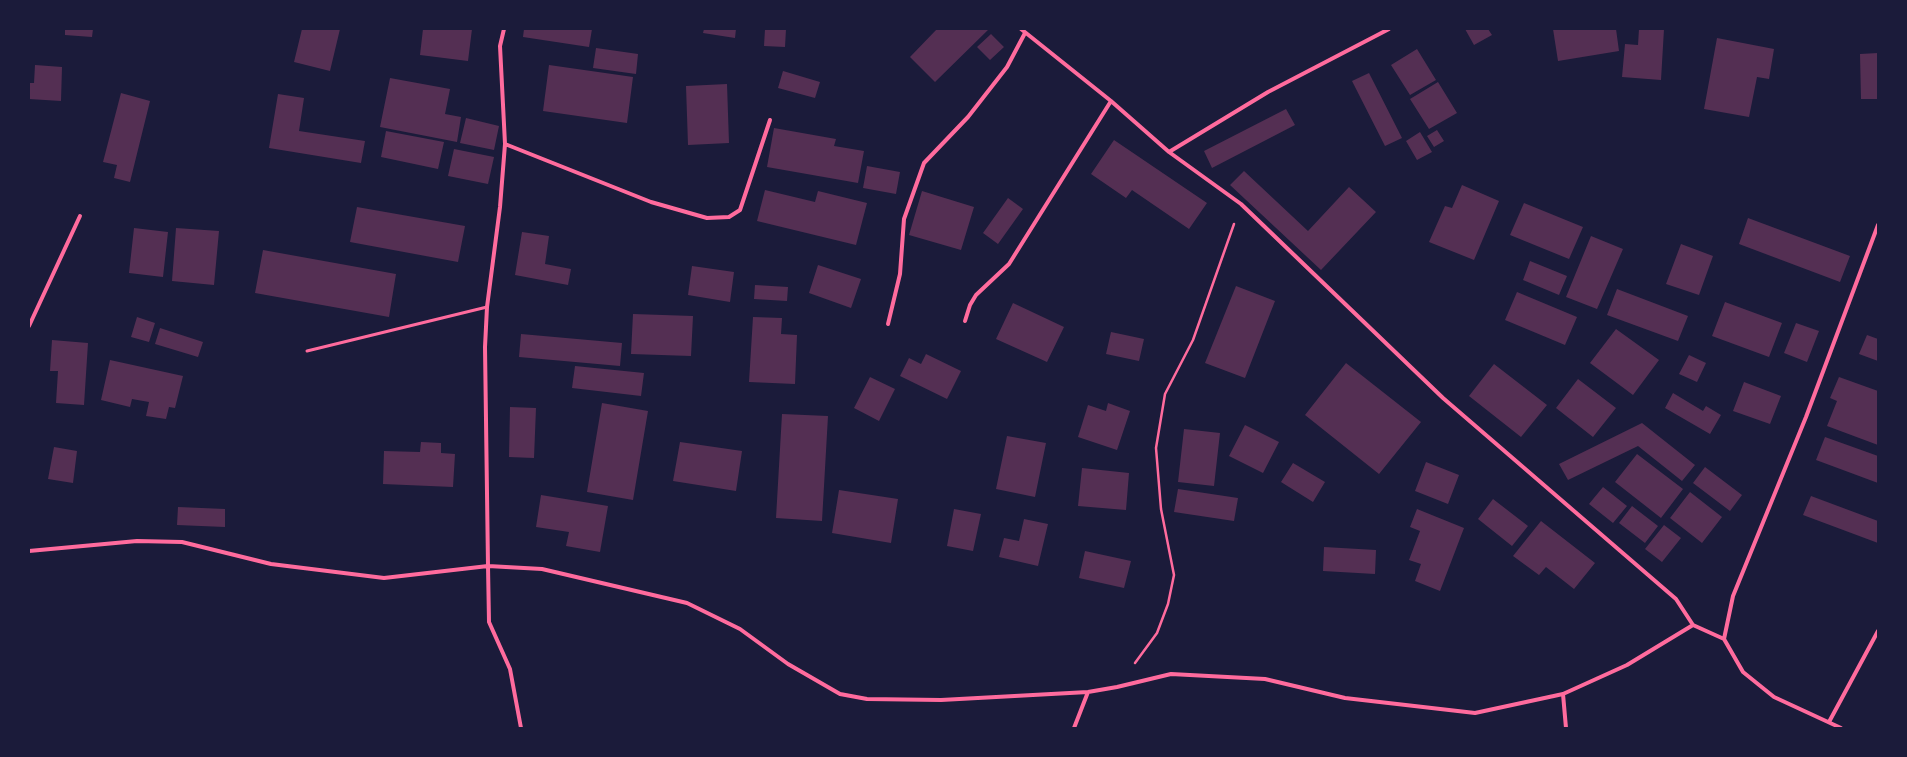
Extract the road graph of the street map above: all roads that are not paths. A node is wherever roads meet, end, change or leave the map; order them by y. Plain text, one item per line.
1 (504, 29) edge
2 (1021, 29) edge
3 (1389, 29) edge
4 (1025, 33) junction
5 (1111, 101) junction
6 (770, 120) dead end
7 (505, 144) junction
8 (1169, 152) junction
9 (80, 216) dead end
10 (1878, 225) edge
11 (486, 307) junction
12 (965, 321) dead end
13 (888, 324) dead end
14 (29, 326) edge
15 (307, 351) dead end
16 (29, 551) edge
17 (488, 566) junction
18 (1693, 626) junction
19 (1878, 631) edge
20 (1724, 639) junction
21 (1088, 692) junction
22 (1563, 694) junction
23 (1829, 722) junction
24 (521, 728) edge
25 (1074, 728) edge
26 (1566, 728) edge
27 (1840, 728) edge

1 - 7 street
2 - 4 street
3 - 8 street
4 - 5 street
4 - 13 street
5 - 8 street
5 - 12 street
6 - 7 street
7 - 11 street
8 - 18 street
9 - 14 street
10 - 20 street
11 - 15 lane
11 - 17 street
16 - 17 street
17 - 21 street
17 - 24 street
18 - 20 street
18 - 22 street
19 - 23 street
20 - 23 street
21 - 22 street
21 - 25 street
22 - 26 street
23 - 27 street

